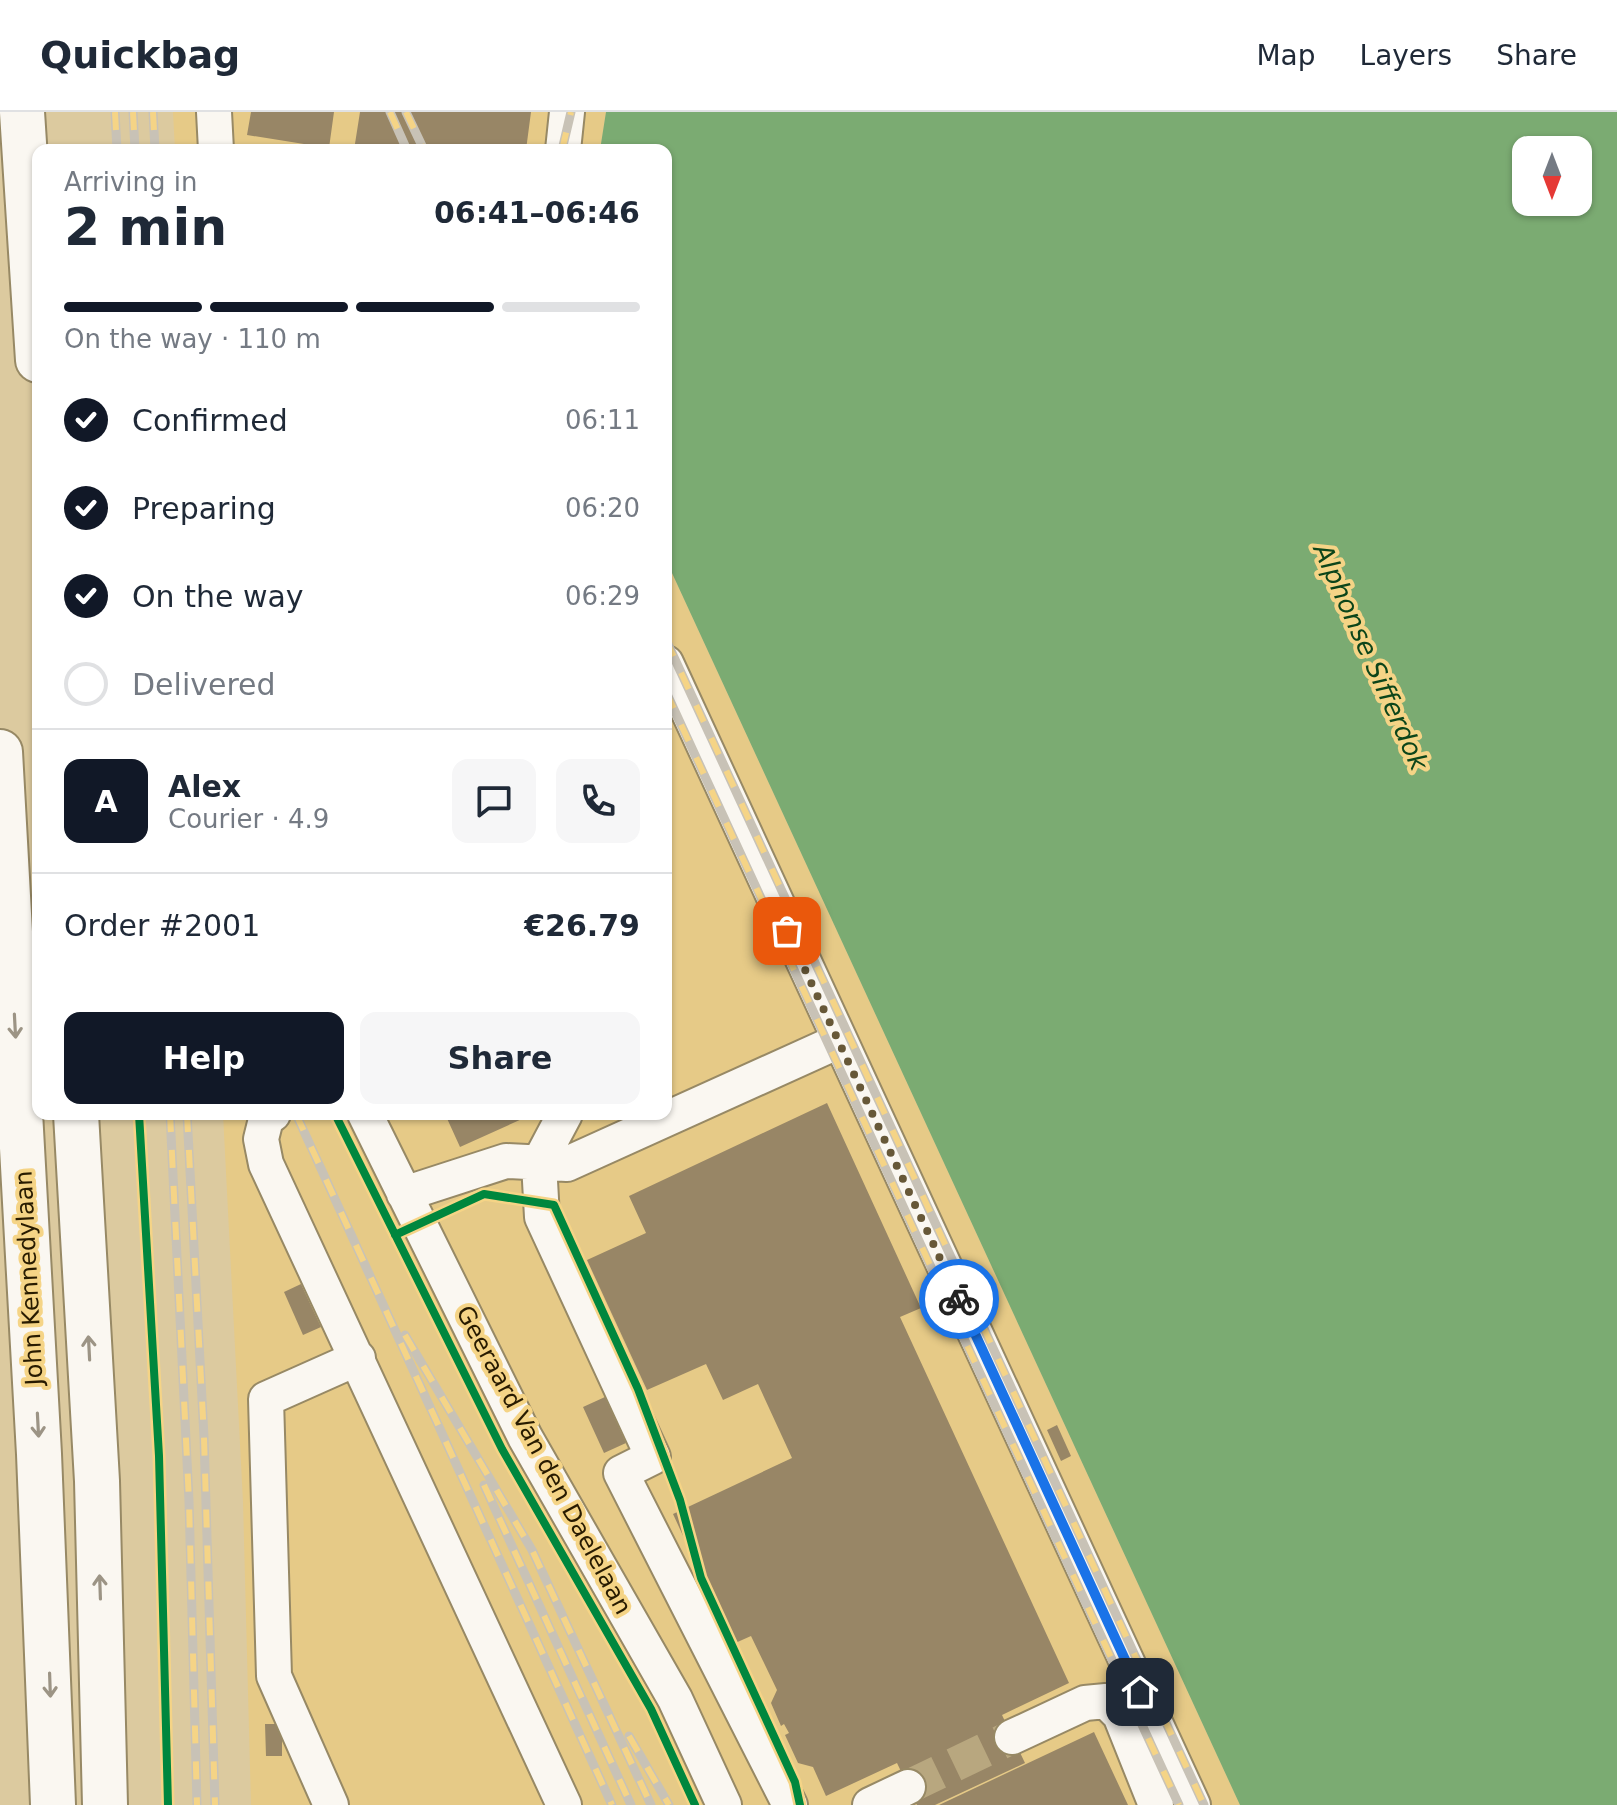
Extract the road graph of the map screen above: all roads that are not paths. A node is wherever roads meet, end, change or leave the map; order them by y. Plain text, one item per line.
1 (22, 112) edge
2 (214, 112) edge
3 (567, 112) edge
4 (216, 144) edge
5 (564, 144) edge
6 (32, 267) edge
7 (672, 686) edge
8 (0, 752) edge
9 (839, 1041) junction
10 (672, 1117) edge
11 (76, 1120) edge
12 (266, 1120) edge
13 (368, 1120) edge
14 (562, 1120) edge
15 (664, 1120) edge
16 (539, 1163) junction
17 (404, 1194) junction
18 (358, 1358) junction
19 (1012, 1737) tunnel mouth
20 (908, 1787) tunnel mouth
21 (53, 1805) edge
22 (105, 1805) edge
23 (331, 1805) edge
24 (564, 1805) edge
25 (724, 1805) edge
26 (790, 1805) edge
27 (870, 1805) edge
28 (1156, 1805) edge
29 (1193, 1805) edge

1 - 6 highway
2 - 4 street
3 - 5 street
7 - 9 street
8 -> 21 highway, John Kennedylaan
9 - 10 street
9 - 29 street
22 -> 11 highway
12 - 18 street
13 - 17 street, Geeraard Van den Daelelaan
14 - 16 street
15 - 16 street
16 - 17 street
16 - 26 street
17 - 25 street, Geeraard Van den Daelelaan
18 - 23 street
18 - 24 street
19 - 28 street
20 - 27 street

